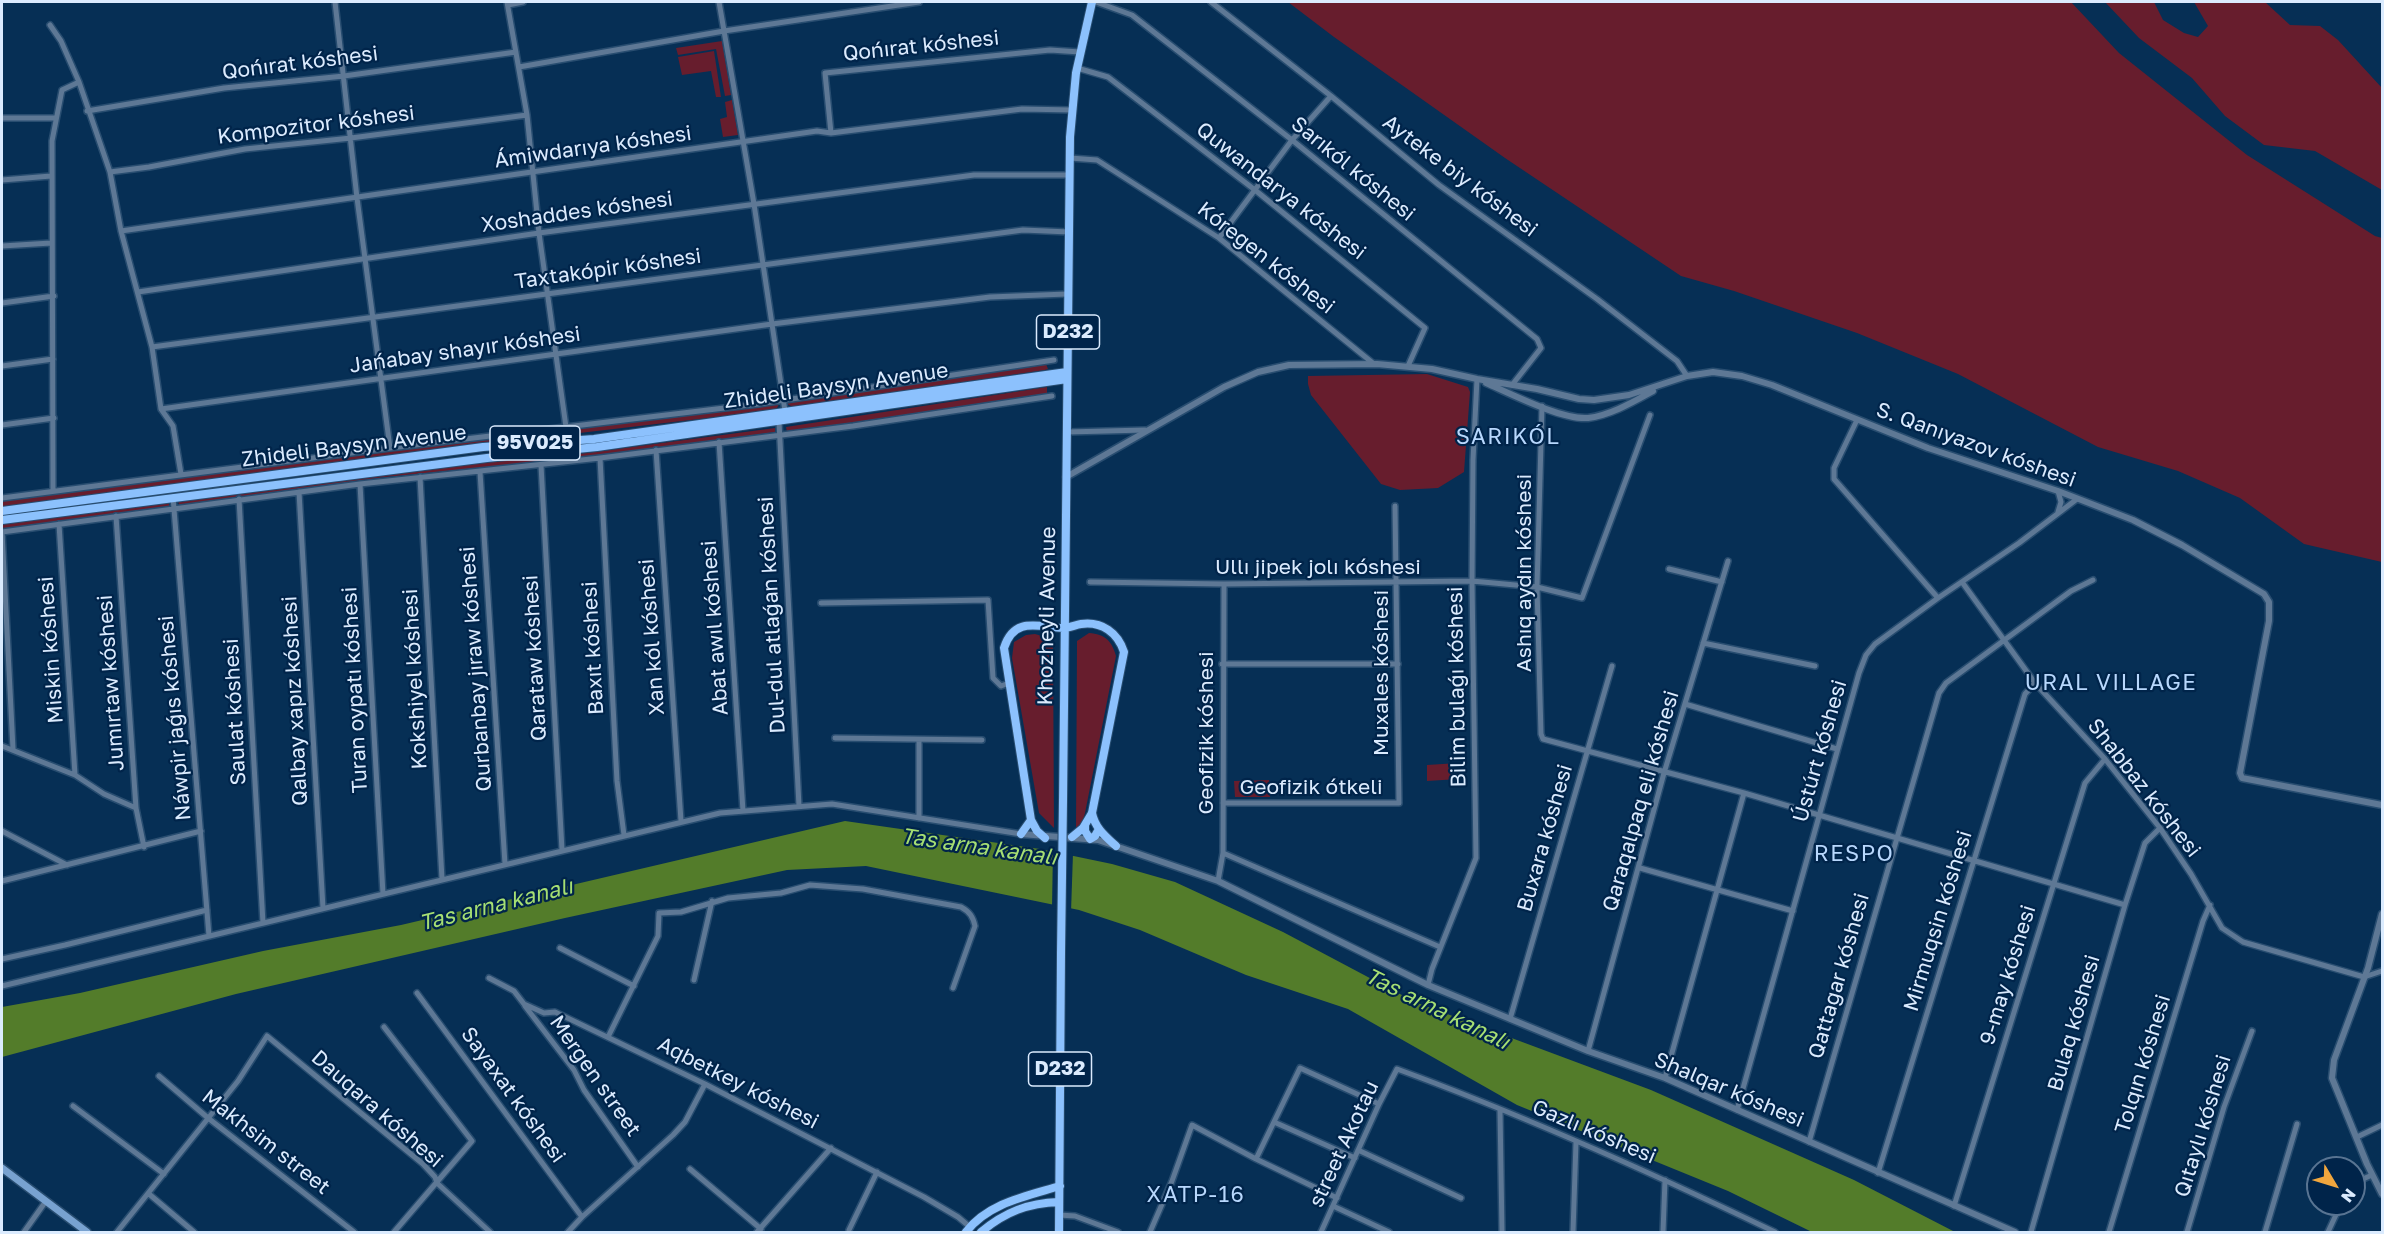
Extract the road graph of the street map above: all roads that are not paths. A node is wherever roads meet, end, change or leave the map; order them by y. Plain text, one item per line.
1 (335, 2) edge
2 (523, 2) edge
3 (719, 2) edge
4 (919, 2) edge
5 (1094, 2) edge
6 (1211, 2) edge
7 (507, 3) edge
8 (50, 25) dead end
9 (724, 31) junction
10 (516, 52) junction
11 (1080, 52) junction
12 (519, 67) junction
13 (1077, 68) junction
14 (344, 76) junction
15 (79, 82) junction
16 (1331, 96) junction
17 (1072, 110) junction
18 (87, 111) junction
19 (527, 115) junction
20 (2, 118) edge
21 (55, 118) junction
22 (831, 133) junction
23 (351, 138) junction
24 (1292, 140) junction
25 (744, 141) junction
26 (1070, 158) junction
27 (110, 172) junction
28 (533, 173) junction
29 (1069, 175) junction
30 (51, 176) junction
31 (2, 180) edge
32 (1255, 190) junction
33 (357, 198) junction
34 (754, 204) junction
35 (120, 231) junction
36 (1069, 232) junction
37 (539, 233) junction
38 (1219, 238) junction
39 (51, 243) junction
40 (2, 246) edge
41 (365, 259) junction
42 (763, 264) junction
43 (138, 292) junction
44 (547, 294) junction
45 (1067, 294) junction
46 (54, 296) junction
47 (2, 303) edge
48 (371, 317) junction
49 (772, 324) junction
50 (152, 347) junction
51 (556, 354) junction
52 (53, 359) junction
53 (1054, 360) dead end
54 (1374, 364) junction
55 (2, 366) edge
56 (1407, 366) junction
57 (1067, 375) junction
58 (1687, 376) junction
59 (381, 378) junction
60 (1477, 379) junction
61 (1512, 385) junction
62 (1663, 385) junction
63 (1052, 396) dead end
64 (784, 400) junction
65 (1542, 406) junction
66 (161, 409) junction
67 (785, 411) junction
68 (1650, 415) dead end
69 (54, 418) junction
70 (1857, 420) junction
71 (779, 422) junction
72 (2, 425) edge
73 (566, 427) junction
74 (1145, 430) junction
75 (1067, 432) junction
76 (779, 435) junction
77 (719, 442) junction
78 (390, 448) junction
79 (656, 450) junction
80 (600, 458) junction
81 (541, 465) junction
82 (480, 472) junction
83 (181, 474) junction
84 (420, 477) junction
85 (1066, 477) junction
86 (360, 484) junction
87 (53, 491) junction
88 (2058, 491) junction
89 (299, 492) junction
90 (173, 497) junction
91 (2, 498) edge
92 (239, 499) junction
93 (2077, 499) junction
94 (1395, 506) dead end
95 (175, 508) junction
96 (2, 511) edge
97 (2056, 515) junction
98 (116, 516) junction
99 (2, 520) edge
100 (59, 524) junction
101 (2, 532) edge
102 (1728, 561) dead end
103 (1669, 569) dead end
104 (2093, 580) dead end
105 (1090, 582) dead end
106 (1472, 582) junction
107 (1722, 582) junction
108 (1962, 582) junction
109 (1397, 583) junction
110 (1224, 584) junction
111 (1538, 587) junction
112 (1938, 598) junction
113 (821, 603) dead end
114 (1064, 628) junction
115 (2004, 640) junction
116 (1703, 643) junction
117 (1222, 664) junction
118 (1398, 664) junction
119 (1612, 666) dead end
120 (1815, 666) dead end
121 (1009, 683) junction
122 (2035, 683) junction
123 (1684, 704) junction
124 (835, 738) dead end
125 (919, 740) junction
126 (982, 740) dead end
127 (2, 746) edge
128 (13, 749) junction
129 (1837, 749) junction
130 (1588, 752) junction
131 (2104, 759) junction
132 (1664, 773) junction
133 (75, 775) junction
134 (1744, 793) junction
135 (1399, 803) joint
136 (1223, 804) junction
137 (2382, 805) edge
138 (799, 806) junction
139 (136, 808) junction
140 (743, 811) junction
141 (1092, 813) junction
142 (1819, 815) junction
143 (919, 818) junction
144 (1031, 820) junction
145 (681, 821) junction
146 (1085, 825) junction
147 (2160, 828) junction
148 (1099, 829) junction
149 (2, 831) edge
150 (201, 831) junction
151 (1021, 834) junction
152 (624, 835) junction
153 (1072, 837) junction
154 (1045, 838) junction
155 (1090, 839) junction
156 (1896, 839) junction
157 (1116, 846) junction
158 (144, 847) junction
159 (562, 850) junction
160 (1223, 853) junction
161 (1974, 860) junction
162 (505, 864) junction
163 (67, 865) junction
164 (1640, 868) junction
165 (442, 879) junction
166 (2, 881) edge
167 (1218, 881) junction
168 (2053, 884) junction
169 (1717, 890) junction
170 (383, 894) junction
171 (712, 901) junction
172 (2125, 905) junction
173 (2210, 905) junction
174 (323, 908) junction
175 (207, 910) junction
176 (1793, 911) junction
177 (2382, 914) edge
178 (263, 923) junction
179 (209, 936) junction
180 (1440, 947) junction
181 (560, 948) dead end
182 (2, 959) edge
183 (2382, 971) edge
184 (2364, 977) junction
185 (489, 978) dead end
186 (694, 980) dead end
187 (1428, 985) junction
188 (2, 986) edge
189 (634, 986) junction
190 (953, 988) dead end
191 (417, 993) dead end
192 (524, 1004) junction
193 (1510, 1019) junction
194 (384, 1027) dead end
195 (2252, 1031) dead end
196 (608, 1037) junction
197 (1588, 1051) junction
198 (1397, 1069) joint
199 (159, 1076) dead end
200 (1665, 1078) junction
201 (705, 1084) junction
202 (1379, 1104) junction
203 (73, 1106) dead end
204 (1500, 1110) junction
205 (1737, 1110) junction
206 (208, 1118) junction
207 (1274, 1122) junction
208 (2297, 1124) dead end
209 (2382, 1125) edge
210 (2357, 1137) junction
211 (1576, 1142) junction
212 (1809, 1142) junction
213 (831, 1148) junction
214 (1358, 1150) junction
215 (1355, 1158) junction
216 (1256, 1159) junction
217 (638, 1167) junction
218 (2, 1168) edge
219 (690, 1169) dead end
220 (877, 1172) junction
221 (1878, 1173) junction
222 (164, 1174) junction
223 (2372, 1174) junction
224 (2366, 1177) edge
225 (1665, 1180) junction
226 (437, 1183) junction
227 (1060, 1186) junction
228 (1044, 1190) junction
229 (149, 1194) junction
230 (2382, 1194) edge
231 (1337, 1198) junction
232 (1461, 1198) dead end
233 (46, 1202) junction
234 (1046, 1202) junction
235 (1059, 1202) junction
236 (1333, 1206) junction
237 (1954, 1206) junction
238 (1059, 1215) junction
239 (2336, 1216) edge
240 (582, 1217) junction
241 (79, 1230) edge
242 (849, 1230) dead end
243 (968, 1230) edge
244 (759, 1231) edge
245 (24, 1233) edge
246 (87, 1233) edge
247 (117, 1233) edge
248 (194, 1233) edge
249 (354, 1233) edge
250 (394, 1233) edge
251 (490, 1233) edge
252 (568, 1233) edge
253 (981, 1233) edge
254 (1059, 1233) edge
255 (1118, 1233) edge
256 (1150, 1233) edge
257 (1321, 1233) edge
258 (1389, 1233) edge
259 (1502, 1233) edge
260 (1573, 1233) edge
261 (1663, 1233) edge
262 (1775, 1233) edge
263 (2015, 1233) edge
264 (2031, 1233) edge
265 (2109, 1233) edge
266 (2187, 1233) edge
267 (2265, 1233) edge
268 (2328, 1233) edge

1 - 14 street
2 - 7 street
3 - 9 street
4 - 9 street, Qońırat kóshesi
5 - 11 main road, Khozheyli Avenue / D232
5 - 24 street, Sarıkól kóshesi
6 - 16 street, Ayteke biy kóshesi
7 - 10 street
8 - 15 street
9 - 12 street, Qońırat kóshesi
9 - 25 street
10 - 12 street
10 - 14 street, Qońırat kóshesi
11 - 13 main road, Khozheyli Avenue / D232
11 - 22 street, Qońırat kóshesi
12 - 19 street
13 - 17 main road, Khozheyli Avenue / D232
13 - 32 street, Quwandarya kóshesi
14 - 18 street, Qońırat kóshesi
14 - 23 street
15 - 18 street
15 - 21 street
16 - 24 street
16 - 58 street, Ayteke biy kóshesi
17 - 22 street, Ámiwdarıya kóshesi
17 - 26 main road, Khozheyli Avenue / D232
18 - 27 street
19 - 23 street, Kompozitor kóshesi
19 - 28 street
20 - 21 street
21 - 30 street
22 - 25 street, Ámiwdarıya kóshesi
23 - 27 street, Kompozitor kóshesi
23 - 33 street
24 - 32 street
24 - 61 street, Sarıkól kóshesi
25 - 28 street, Ámiwdarıya kóshesi
25 - 34 street
26 - 29 main road, Khozheyli Avenue / D232
26 - 38 street, Kóregen kóshesi
27 - 35 street
28 - 33 street, Ámiwdarıya kóshesi
28 - 37 street
29 - 34 street, Xoshaddes kóshesi
29 - 36 main road, Khozheyli Avenue / D232
30 - 31 street
30 - 39 street
32 - 38 street
32 - 56 street, Quwandarya kóshesi
33 - 35 street, Ámiwdarıya kóshesi
33 - 41 street
34 - 37 street, Xoshaddes kóshesi
34 - 42 street
35 - 43 street
36 - 42 street, Taxtakópir kóshesi
36 - 45 main road, Khozheyli Avenue / D232
37 - 41 street, Xoshaddes kóshesi
37 - 44 street
38 - 54 street, Kóregen kóshesi
39 - 40 street
39 - 46 street
41 - 43 street, Xoshaddes kóshesi
41 - 48 street
42 - 44 street, Taxtakópir kóshesi
42 - 49 street
43 - 50 street
44 - 48 street, Taxtakópir kóshesi
44 - 51 street
45 - 49 street, Jańabay shayır kóshesi
45 - 57 main road, Khozheyli Avenue / D232
46 - 47 street
46 - 52 street
48 - 50 street, Taxtakópir kóshesi
48 - 59 street
49 - 51 street, Jańabay shayır kóshesi
49 - 64 street
50 - 66 street
51 - 59 street, Jańabay shayır kóshesi
51 - 73 street
52 - 55 street
52 - 69 street
53 - 64 street
54 - 56 street, S. Qanıyazov kóshesi
54 - 74 street, S. Qanıyazov kóshesi
56 - 60 street, S. Qanıyazov kóshesi
57 - 67 main road, Zhideli Baysyn Avenue / 95V025
57 - 71 main road, Zhideli Baysyn Avenue / 95V025
57 - 75 main road, Khozheyli Avenue / D232
58 - 62 street, S. Qanıyazov kóshesi
58 - 70 street, S. Qanıyazov kóshesi
59 - 66 street, Jańabay shayır kóshesi
59 - 78 street
60 - 61 street, S. Qanıyazov kóshesi
60 - 65 street, S. Qanıyazov kóshesi
60 - 106 street, Bilim bulaǵı kóshesi
61 - 62 street, S. Qanıyazov kóshesi
62 - 65 street, S. Qanıyazov kóshesi
63 - 76 street
64 - 67 street
64 - 73 street
65 - 111 street, Ashıq aydın kóshesi
66 - 83 street
67 - 96 main road, Zhideli Baysyn Avenue / 95V025
68 - 111 street, Ullı jipek jolı kóshesi
69 - 72 street
69 - 87 street
70 - 88 street, S. Qanıyazov kóshesi
70 - 112 street
71 - 76 street, Dul-dul atlaǵan kóshesi
71 - 90 main road, Zhideli Baysyn Avenue / 95V025
73 - 78 street
74 - 75 street
74 - 85 street, S. Qanıyazov kóshesi
75 - 85 main road, Khozheyli Avenue / D232
76 - 77 street
76 - 138 street, Dul-dul atlaǵan kóshesi
77 - 79 street
77 - 140 street, Abat awıl kóshesi
78 - 83 street
79 - 80 street
79 - 145 street, Xan kól kóshesi
80 - 81 street
80 - 152 street, Baxıt kóshesi
81 - 82 street
81 - 159 street, Qarataw kóshesi
82 - 84 street
82 - 162 street, Qurbanbay jıraw kóshesi
83 - 87 street
84 - 86 street
84 - 165 street, Kokshiyel kóshesi
85 - 114 main road, Khozheyli Avenue / D232
86 - 89 street
86 - 170 street, Turan oypatı kóshesi
87 - 91 street
88 - 93 street, S. Qanıyazov kóshesi
88 - 97 street
89 - 92 street
89 - 174 street, Qalbay xapız kóshesi
90 - 95 street, Náwpir jaǵıs kóshesi
90 - 99 main road, Zhideli Baysyn Avenue / 95V025
92 - 95 street
92 - 178 street, Saulat kóshesi
93 - 97 street, Ústúrt kóshesi
93 - 137 street, S. Qanıyazov kóshesi
94 - 109 street, Muxales kóshesi
95 - 98 street
95 - 150 street, Náwpir jaǵıs kóshesi
97 - 108 street, Ústúrt kóshesi
98 - 100 street
98 - 139 street, Jumırtaw kóshesi
100 - 101 street
100 - 133 street, Miskin kóshesi
101 - 128 street
102 - 107 street, Qaraqalpaq eli kóshesi
103 - 107 street
104 - 115 street, Qattagar kóshesi
105 - 110 street, Ullı jipek jolı kóshesi
106 - 109 street, Ullı jipek jolı kóshesi
106 - 111 street, Ullı jipek jolı kóshesi
106 - 180 street, Bilim bulaǵı kóshesi
107 - 116 street, Qaraqalpaq eli kóshesi
108 - 112 street, Ústúrt kóshesi
108 - 115 street, Shabbaz kóshesi
109 - 110 street, Ullı jipek jolı kóshesi
109 - 118 street, Muxales kóshesi
110 - 117 street, Geofizik kóshesi
111 - 130 street, Ashıq aydın kóshesi
112 - 129 street, Ústúrt kóshesi
113 - 121 street
114 - 121 main road
114 - 141 main road
114 - 227 main road, Khozheyli Avenue / D232, bridge
115 - 122 street, Shabbaz kóshesi
115 - 156 street, Qattagar kóshesi
116 - 120 street
116 - 123 street, Qaraqalpaq eli kóshesi
117 - 118 street
117 - 136 street, Geofizik kóshesi
118 - 135 street, Muxales kóshesi
119 - 130 street, Buxara kóshesi
121 - 144 main road
122 - 131 street, Shabbaz kóshesi
122 - 161 street, Mirmuqsin kóshesi
123 - 129 street
123 - 132 street, Qaraqalpaq eli kóshesi
124 - 125 street
125 - 126 street
125 - 143 street
127 - 128 street
128 - 133 street
129 - 142 street, Ústúrt kóshesi
130 - 132 street
130 - 193 street, Buxara kóshesi
131 - 147 street, Shabbaz kóshesi
131 - 168 street, 9-may kóshesi
132 - 134 street
132 - 164 street, Qaraqalpaq eli kóshesi
133 - 139 street
134 - 142 street
134 - 169 street
135 - 136 street, Geofizik ótkeli
136 - 160 street, Geofizik kóshesi
138 - 140 street
138 - 143 street
139 - 158 street, Jumırtaw kóshesi
140 - 145 street
141 - 146 main road
141 - 148 main road
142 - 156 street
142 - 176 street, Ústúrt kóshesi
143 - 151 street
144 - 151 main road
144 - 154 main road
145 - 152 street
146 - 153 main road
146 - 155 main road
147 - 172 street, Bulaq kóshesi
147 - 173 street, Shabbaz kóshesi
148 - 155 main road
148 - 157 main road
149 - 163 street
150 - 158 street
150 - 175 street, Náwpir jaǵıs kóshesi
151 - 154 street, Shalqar kóshesi
152 - 159 street
153 - 154 street, Shalqar kóshesi
153 - 155 street, Shalqar kóshesi
155 - 157 street, Shalqar kóshesi
156 - 161 street
156 - 212 street, Qattagar kóshesi
157 - 167 street, Shalqar kóshesi
158 - 163 street
159 - 162 street
160 - 167 street, Geofizik kóshesi
160 - 180 street
161 - 168 street
161 - 221 street, Mirmuqsin kóshesi
162 - 165 street
163 - 166 street
164 - 169 street
164 - 197 street, Qaraqalpaq eli kóshesi
165 - 170 street
167 - 187 street, Shalqar kóshesi
168 - 172 street
168 - 237 street, 9-may kóshesi
169 - 176 street
169 - 200 street
170 - 174 street
171 - 186 street
171 - 189 street
171 - 190 street
172 - 264 street, Bulaq kóshesi
173 - 184 street, Shabbaz kóshesi
173 - 265 street, Tolqın kóshesi
174 - 178 street
175 - 179 street, Náwpir jaǵıs kóshesi
175 - 182 street
176 - 205 street, Ústúrt kóshesi
177 - 184 street
178 - 179 street
179 - 188 street
180 - 187 street, Bilim bulaǵı kóshesi
181 - 189 street
183 - 184 street
184 - 210 street
185 - 192 street, Aqbetkey kóshesi
187 - 193 street, Shalqar kóshesi
189 - 196 street
191 - 240 street, Sayaxat kóshesi
192 - 196 street, Aqbetkey kóshesi
192 - 217 street, Mergen street
193 - 197 street, Shalqar kóshesi
194 - 226 street
195 - 266 street, Qıtaylı kóshesi
196 - 201 street, Aqbetkey kóshesi
197 - 200 street, Shalqar kóshesi
198 - 202 street, street Akotau
198 - 204 street, Gazlı kóshesi
199 - 206 street, Makhsim street
200 - 205 street, Shalqar kóshesi
201 - 213 street, Aqbetkey kóshesi
201 - 217 street
202 - 207 street
202 - 214 street, street Akotau
203 - 222 street
204 - 211 street, Gazlı kóshesi
204 - 259 street
205 - 212 street, Shalqar kóshesi
206 - 222 street
206 - 226 street, Dauqara kóshesi
206 - 249 street, Makhsim street
207 - 215 street
207 - 216 street
208 - 267 street
209 - 210 street
210 - 223 street
211 - 225 street, Gazlı kóshesi
211 - 260 street
212 - 221 street, Shalqar kóshesi
213 - 220 street, Aqbetkey kóshesi
213 - 244 street
214 - 215 street, street Akotau
214 - 232 street
215 - 231 street, street Akotau
216 - 231 street
216 - 256 street
217 - 240 street
218 - 233 main road
219 - 244 street
220 - 242 street
220 - 243 street, Aqbetkey kóshesi
221 - 237 street, Shalqar kóshesi
222 - 229 street
223 - 224 street
223 - 230 street
225 - 261 street
225 - 262 street, Gazlı kóshesi
226 - 250 street
226 - 251 street, Dauqara kóshesi
227 - 228 main road
227 - 235 main road, Khozheyli Avenue / D232
228 - 234 main road
228 - 243 main road
229 - 247 street
229 - 248 street
231 - 236 street, street Akotau
233 - 241 main road
233 - 245 street
234 - 235 main road
234 - 253 main road
235 - 238 main road, Khozheyli Avenue
236 - 257 street, street Akotau
236 - 258 street
237 - 263 street, Shalqar kóshesi
238 - 254 main road, Khozheyli Avenue
238 - 255 street
239 - 268 street
240 - 252 street
241 - 246 main road

